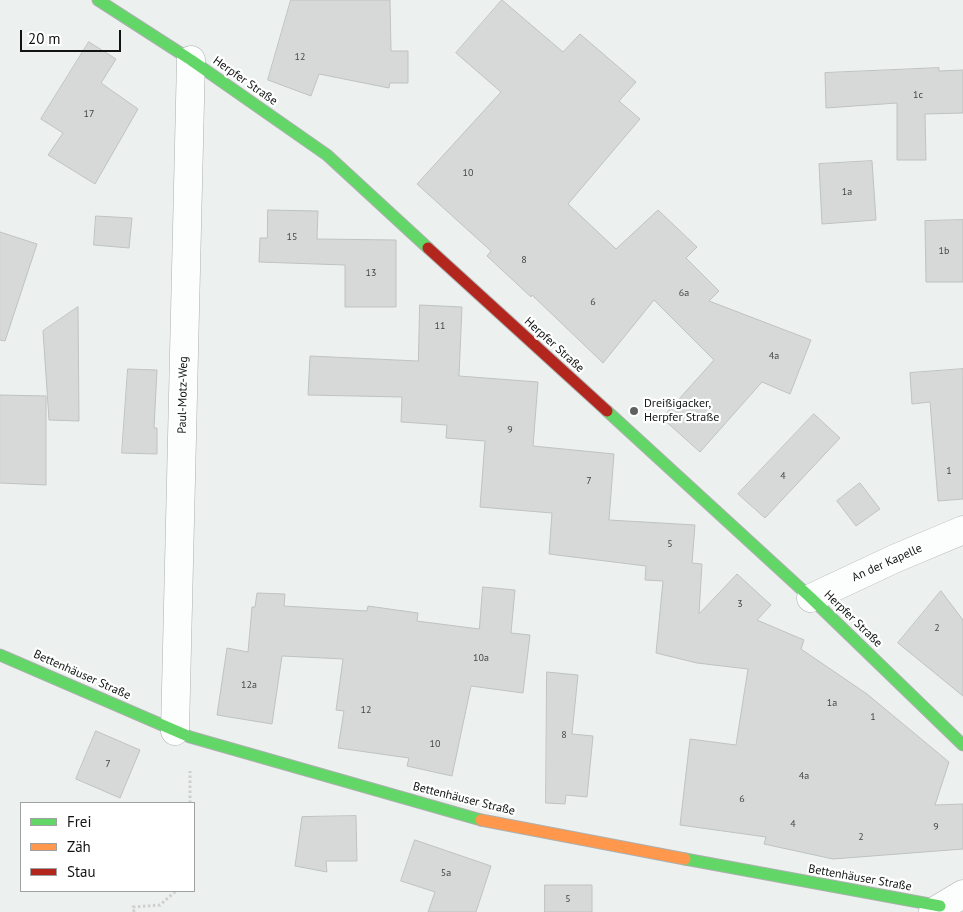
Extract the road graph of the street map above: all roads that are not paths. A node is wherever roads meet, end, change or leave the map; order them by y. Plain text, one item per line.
1 (98, 0) edge
2 (191, 60) junction
3 (963, 530) edge
4 (811, 598) junction
5 (0, 655) edge
6 (175, 731) junction
7 (963, 745) edge
8 (946, 904) edge

1 - 2 street, Herpfer Straße
2 - 4 street, Herpfer Straße
2 - 6 street, Paul-Motz-Weg
3 - 4 street, An der Kapelle
4 - 7 street, Herpfer Straße
5 - 6 street, Bettenhäuser Straße
6 - 8 street, Bettenhäuser Straße

